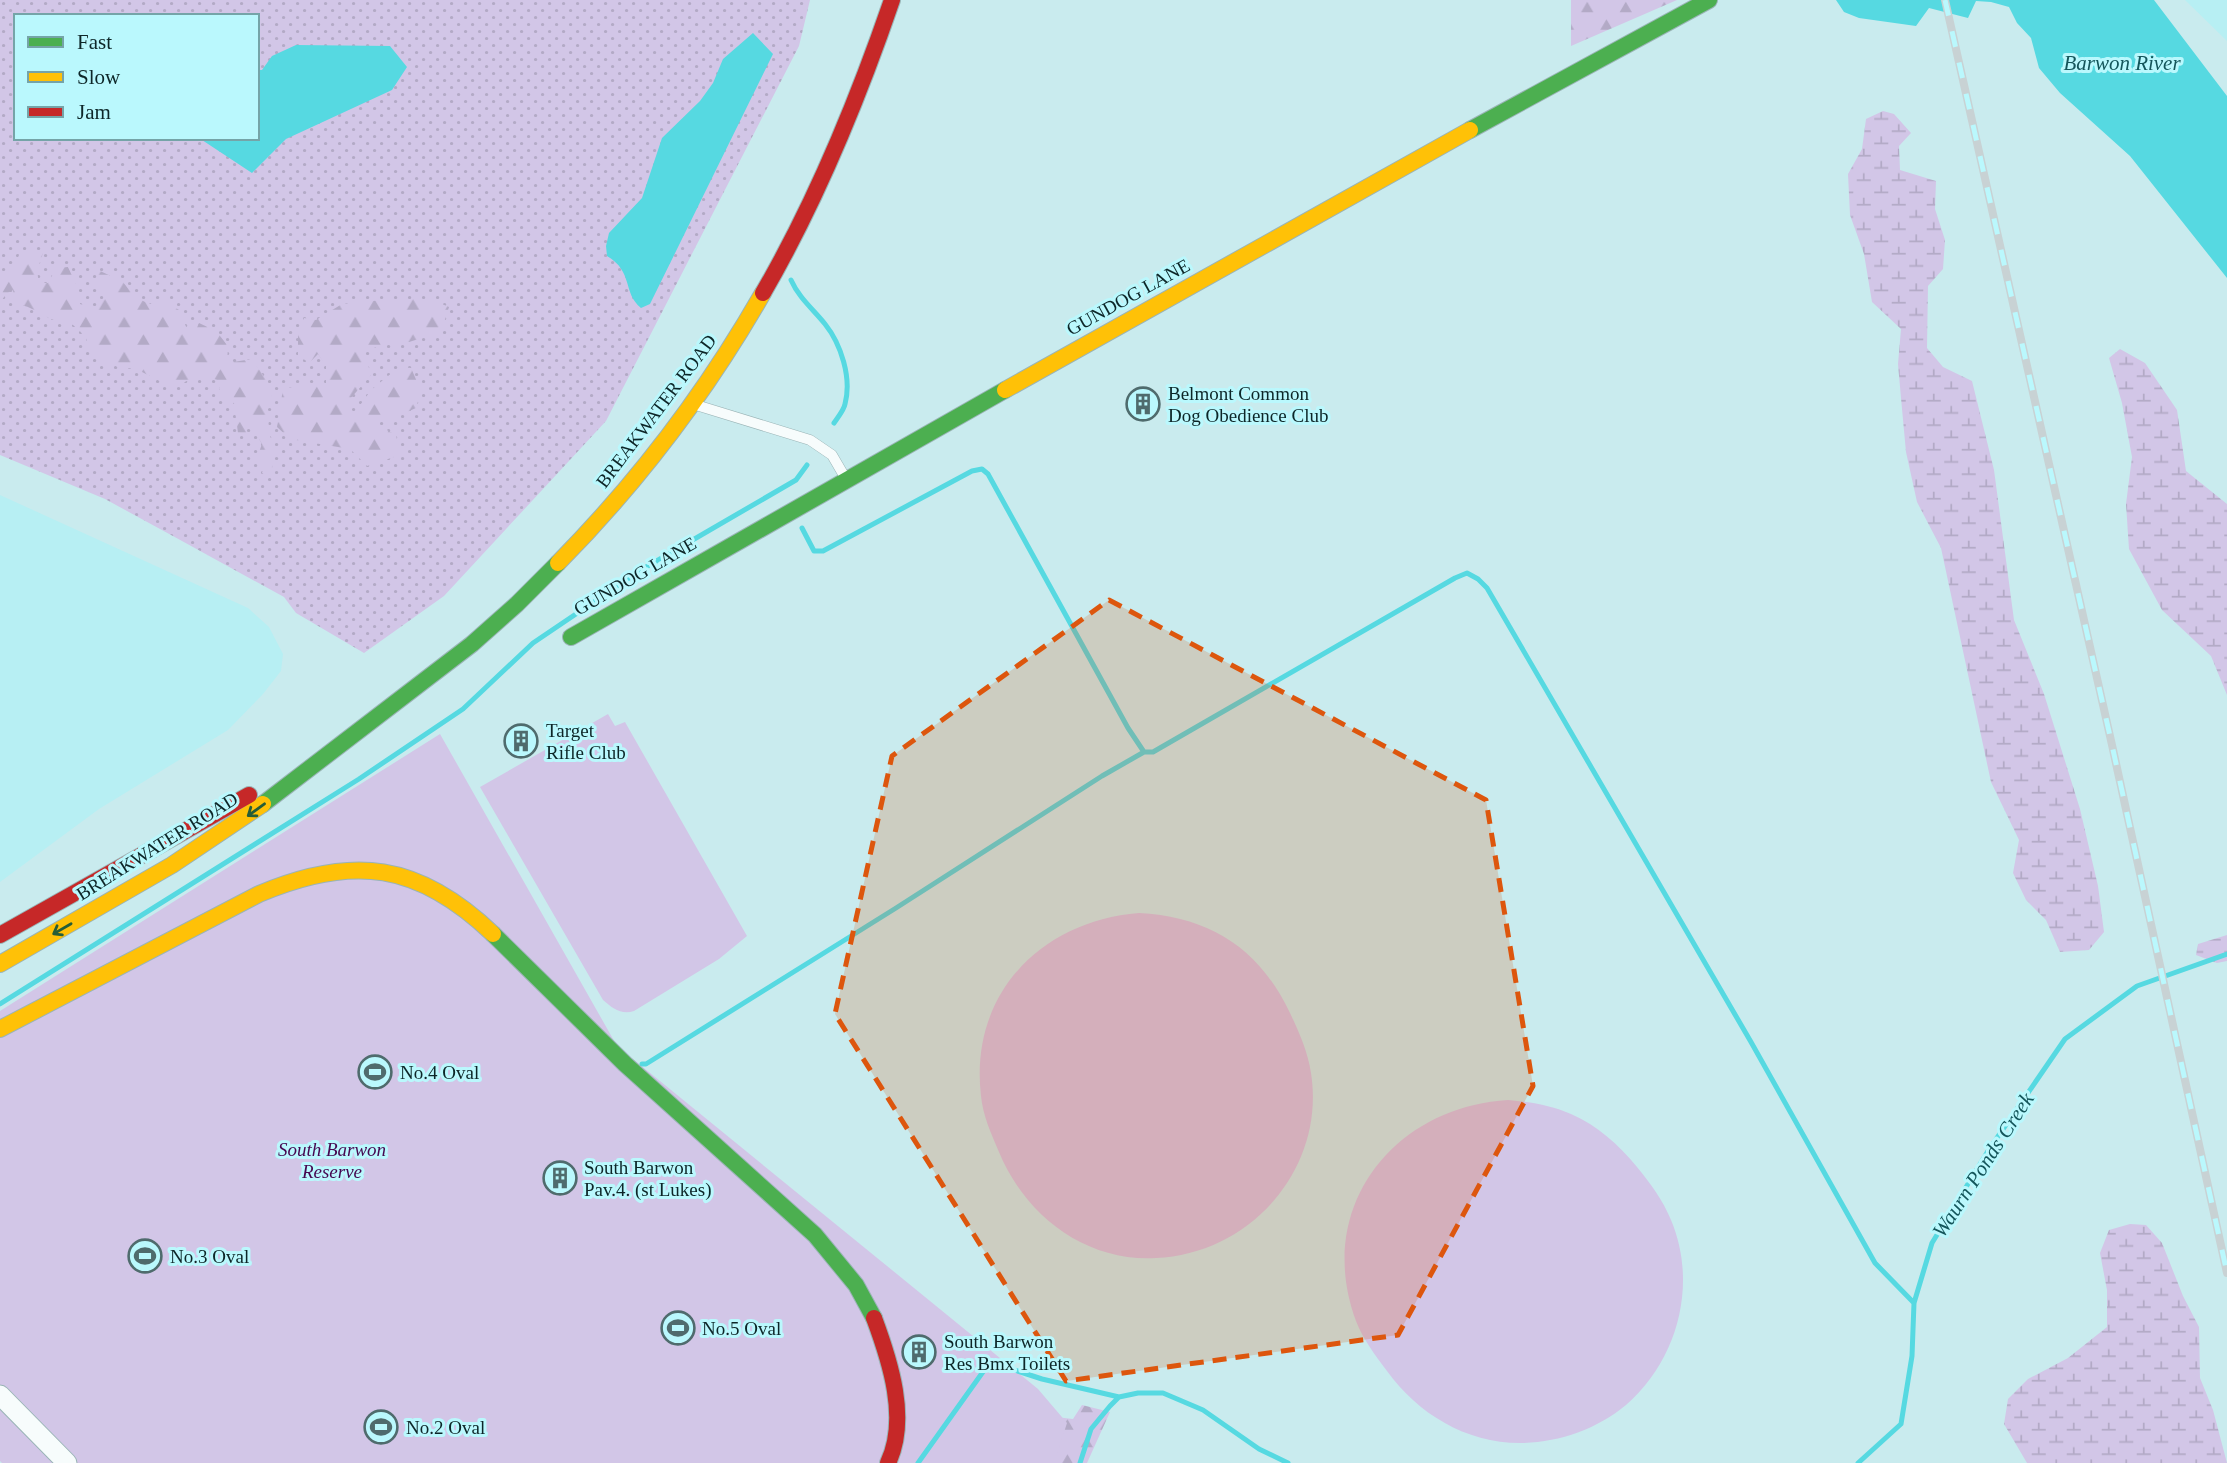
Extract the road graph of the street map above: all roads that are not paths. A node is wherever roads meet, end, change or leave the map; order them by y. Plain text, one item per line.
1 (891, 0) edge
2 (1709, 0) edge
3 (692, 404) junction
4 (847, 479) junction
5 (571, 637) dead end
6 (328, 753) junction
7 (0, 935) edge
8 (0, 964) edge
9 (0, 1029) edge
10 (0, 1395) edge
11 (67, 1463) edge
12 (888, 1463) edge

1 - 3 street, BREAKWATER ROAD
2 - 4 street, GUNDOG LANE
3 - 4 lane
3 - 6 street, BREAKWATER ROAD
4 - 5 street, GUNDOG LANE
6 - 7 street, BREAKWATER ROAD
6 -> 8 street, BREAKWATER ROAD
9 - 12 street
10 - 11 street

